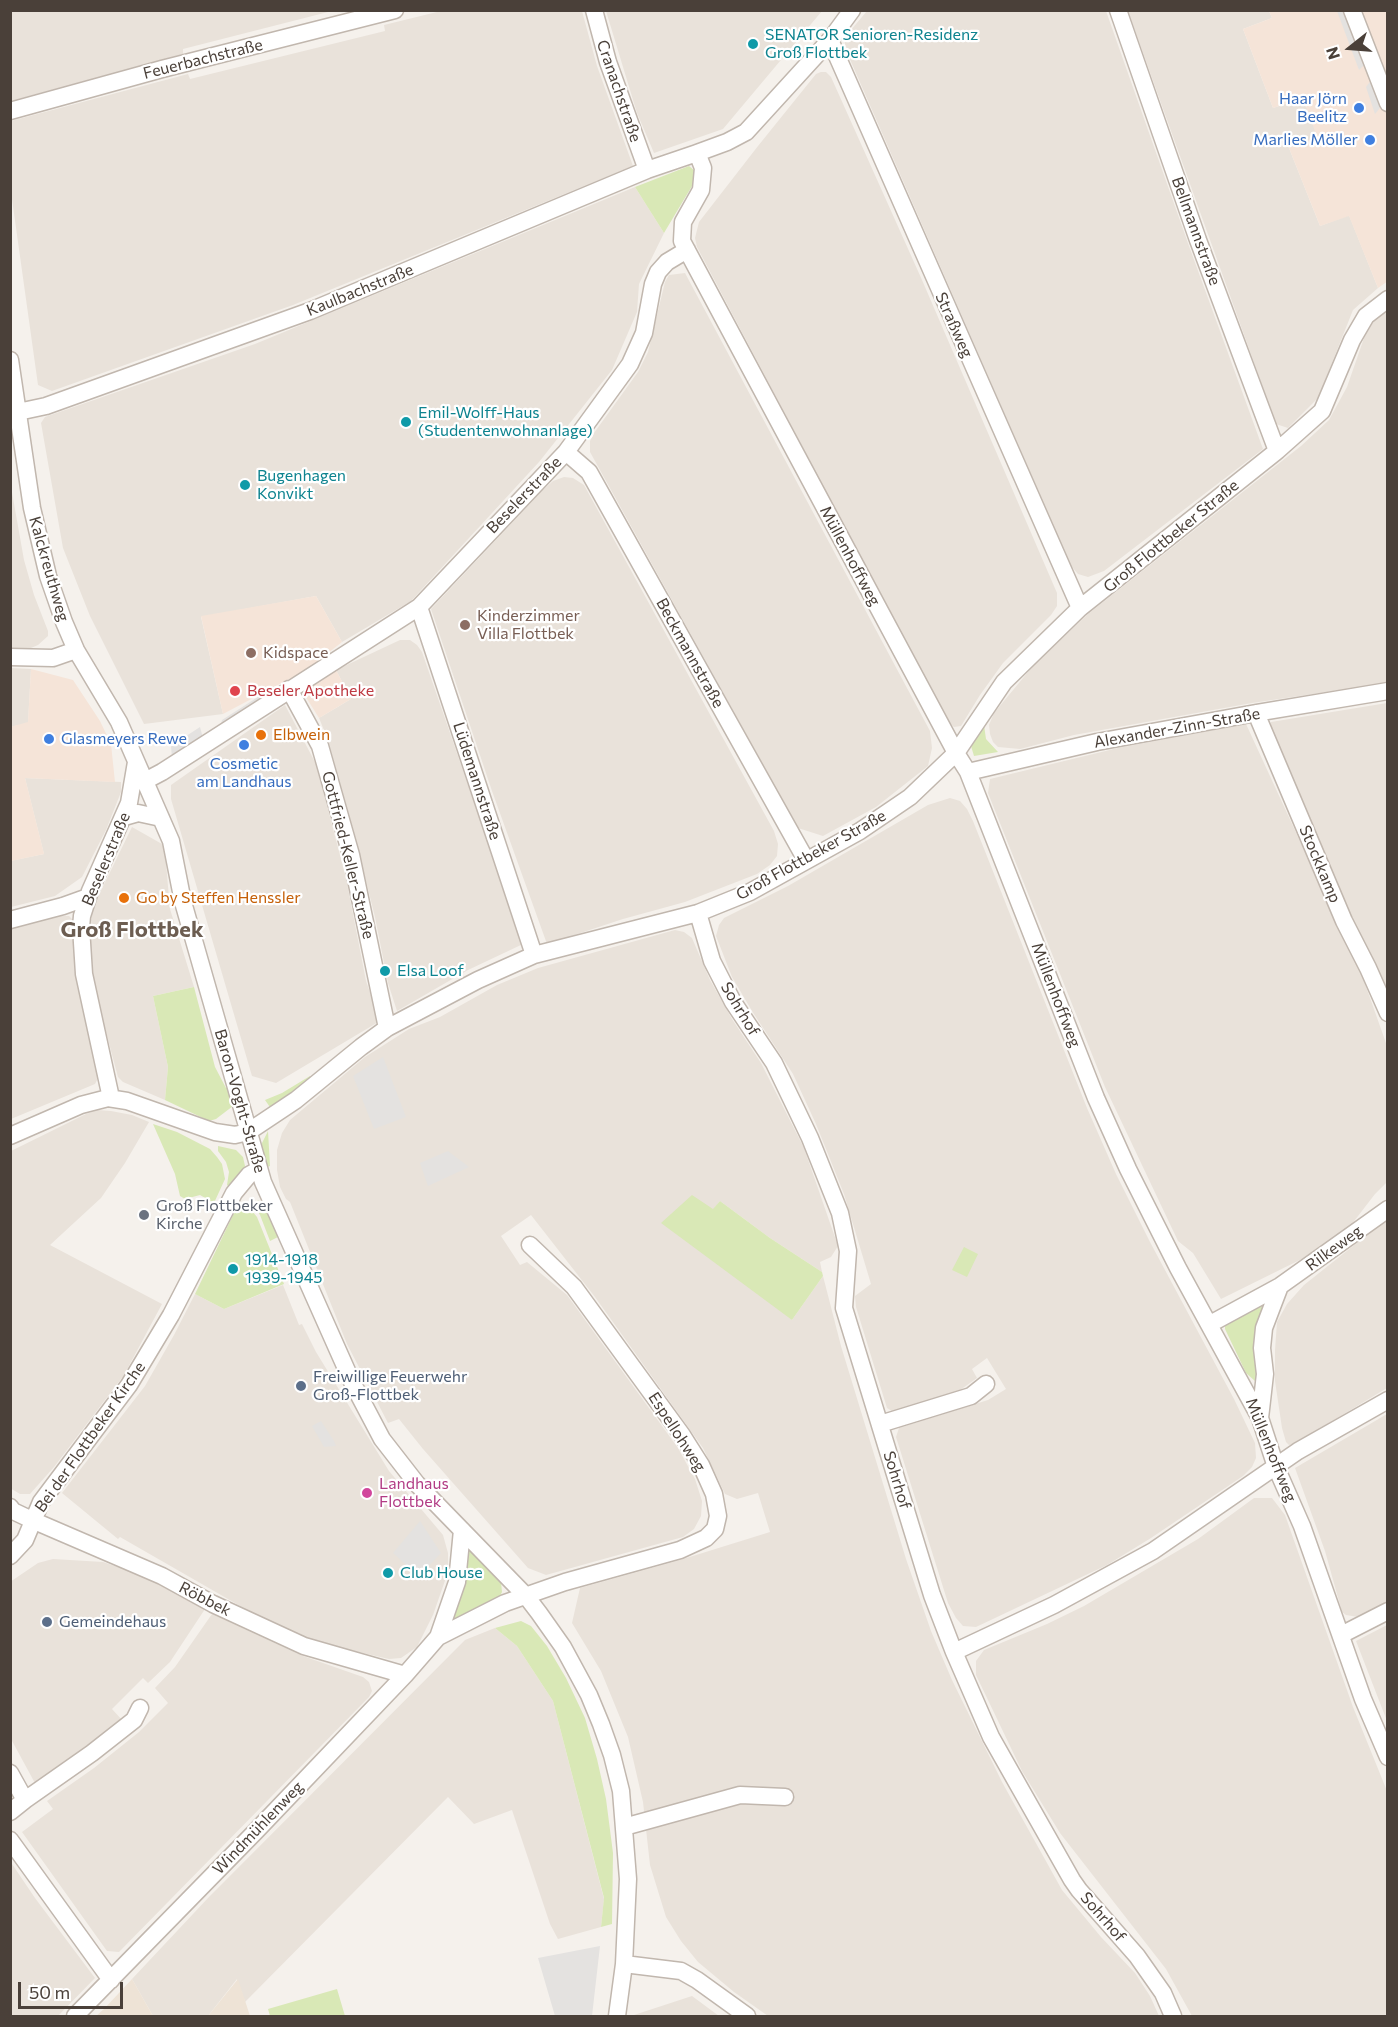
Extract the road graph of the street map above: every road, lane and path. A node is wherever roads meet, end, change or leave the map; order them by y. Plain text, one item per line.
1 (395, 10) edge
2 (594, 10) edge
3 (852, 10) edge
4 (1118, 10) edge
5 (1352, 10) edge
6 (830, 40) junction
7 (1388, 103) edge
8 (10, 111) edge
9 (697, 153) junction
10 (647, 170) junction
11 (687, 250) junction
12 (1388, 299) edge
13 (10, 360) edge
14 (18, 412) junction
15 (1277, 451) junction
16 (566, 452) junction
17 (419, 607) junction
18 (1080, 608) junction
19 (76, 650) junction
20 (10, 657) edge
21 (289, 689) junction
22 (1388, 691) edge
23 (1256, 713) junction
24 (956, 753) junction
25 (136, 761) junction
26 (968, 772) junction
27 (145, 781) junction
28 (124, 817) junction
29 (161, 818) junction
30 (806, 861) junction
31 (88, 897) junction
32 (698, 913) junction
33 (10, 920) edge
34 (534, 955) junction
35 (1388, 1013) edge
36 (387, 1028) junction
37 (111, 1098) junction
38 (248, 1132) junction
39 (10, 1136) edge
40 (258, 1170) junction
41 (1388, 1209) edge
42 (530, 1245) dead end
43 (1280, 1286) junction
44 (1210, 1324) junction
45 (986, 1384) dead end
46 (1388, 1400) edge
47 (1260, 1418) junction
48 (880, 1424) junction
49 (1276, 1467) junction
50 (10, 1508) edge
51 (32, 1520) junction
52 (462, 1530) junction
53 (10, 1556) edge
54 (526, 1596) junction
55 (1388, 1611) edge
56 (1341, 1635) junction
57 (438, 1637) junction
58 (954, 1652) junction
59 (405, 1675) junction
60 (140, 1708) dead end
61 (1388, 1757) edge
62 (10, 1773) edge
63 (785, 1797) dead end
64 (25, 1800) junction
65 (10, 1812) edge
66 (624, 1827) junction
67 (10, 1840) edge
68 (624, 1964) junction
69 (111, 1980) junction
70 (75, 2016) edge
71 (617, 2016) edge
72 (747, 2016) edge
73 (1173, 2016) edge

1 - 8 street, Feuerbachstraße
2 - 10 street, Cranachstraße
3 - 6 street
4 - 15 street, Bellmannstraße
5 - 7 street
6 - 9 street
6 - 18 street, Straßweg
9 - 10 street, Kaulbachstraße
9 - 11 street
10 - 14 street, Kaulbachstraße
11 - 16 street, Beselerstraße
11 - 24 street, Müllenhoffweg
12 - 15 street, Groß Flottbeker Straße
13 - 14 street, Kalckreuthweg
14 - 19 street, Kalckreuthweg
15 - 18 street, Groß Flottbeker Straße
16 - 17 street, Beselerstraße
16 - 30 street, Beckmannstraße
17 - 21 street, Beselerstraße
17 - 34 street, Lüdemannstraße
18 - 24 street, Groß Flottbeker Straße
19 - 20 street
19 - 25 street, Kalckreuthweg
21 - 27 street, Beselerstraße
21 - 36 street, Gottfried-Keller-Straße
22 - 23 street, Alexander-Zinn-Straße
23 - 26 street, Alexander-Zinn-Straße
23 - 35 street, Stockkamp
24 - 26 street, Müllenhoffweg
24 - 30 street, Groß Flottbeker Straße
25 - 27 street, Baron-Voght-Straße
25 - 28 street, Beselerstraße
26 - 44 street, Müllenhoffweg
27 - 29 street, Baron-Voght-Straße
28 - 29 street
28 - 31 street, Beselerstraße
29 - 38 street, Baron-Voght-Straße
30 - 32 street, Groß Flottbeker Straße
31 - 33 street
31 - 37 street, Beselerstraße
32 - 34 street, Groß Flottbeker Straße
32 - 48 street, Sohrhof
34 - 36 street, Groß Flottbeker Straße
36 - 38 street, Groß Flottbeker Straße
37 - 38 street
37 - 39 street
38 - 40 street, Baron-Voght-Straße
40 - 51 street, Bei der Flottbeker Kirche
40 - 52 street, Baron-Voght-Straße
41 - 43 street, Rilkeweg
42 - 54 street, Espellohweg
43 - 44 street, Rilkeweg
43 - 47 street
44 - 47 street, Müllenhoffweg
45 - 48 street
46 - 49 street
47 - 49 street, Müllenhoffweg
48 - 58 street, Sohrhof
49 - 56 street, Müllenhoffweg
49 - 58 street
50 - 51 street, Röbbek
51 - 53 street, Bei der Flottbeker Kirche
51 - 59 street, Röbbek
52 - 54 street, Baron-Voght-Straße
52 - 57 street, Windmühlenweg
54 - 57 street, Windmühlenweg
54 - 66 street, Baron-Voght-Straße
55 - 56 street
56 - 61 street, Müllenhoffweg
57 - 59 street, Windmühlenweg
58 - 73 street, Sohrhof
59 - 69 street, Windmühlenweg
60 - 64 street
62 - 64 street
63 - 66 street
64 - 65 street
66 - 68 street, Baron-Voght-Straße
67 - 69 street
68 - 71 street, Baron-Voght-Straße
68 - 72 street
69 - 70 street, Windmühlenweg

